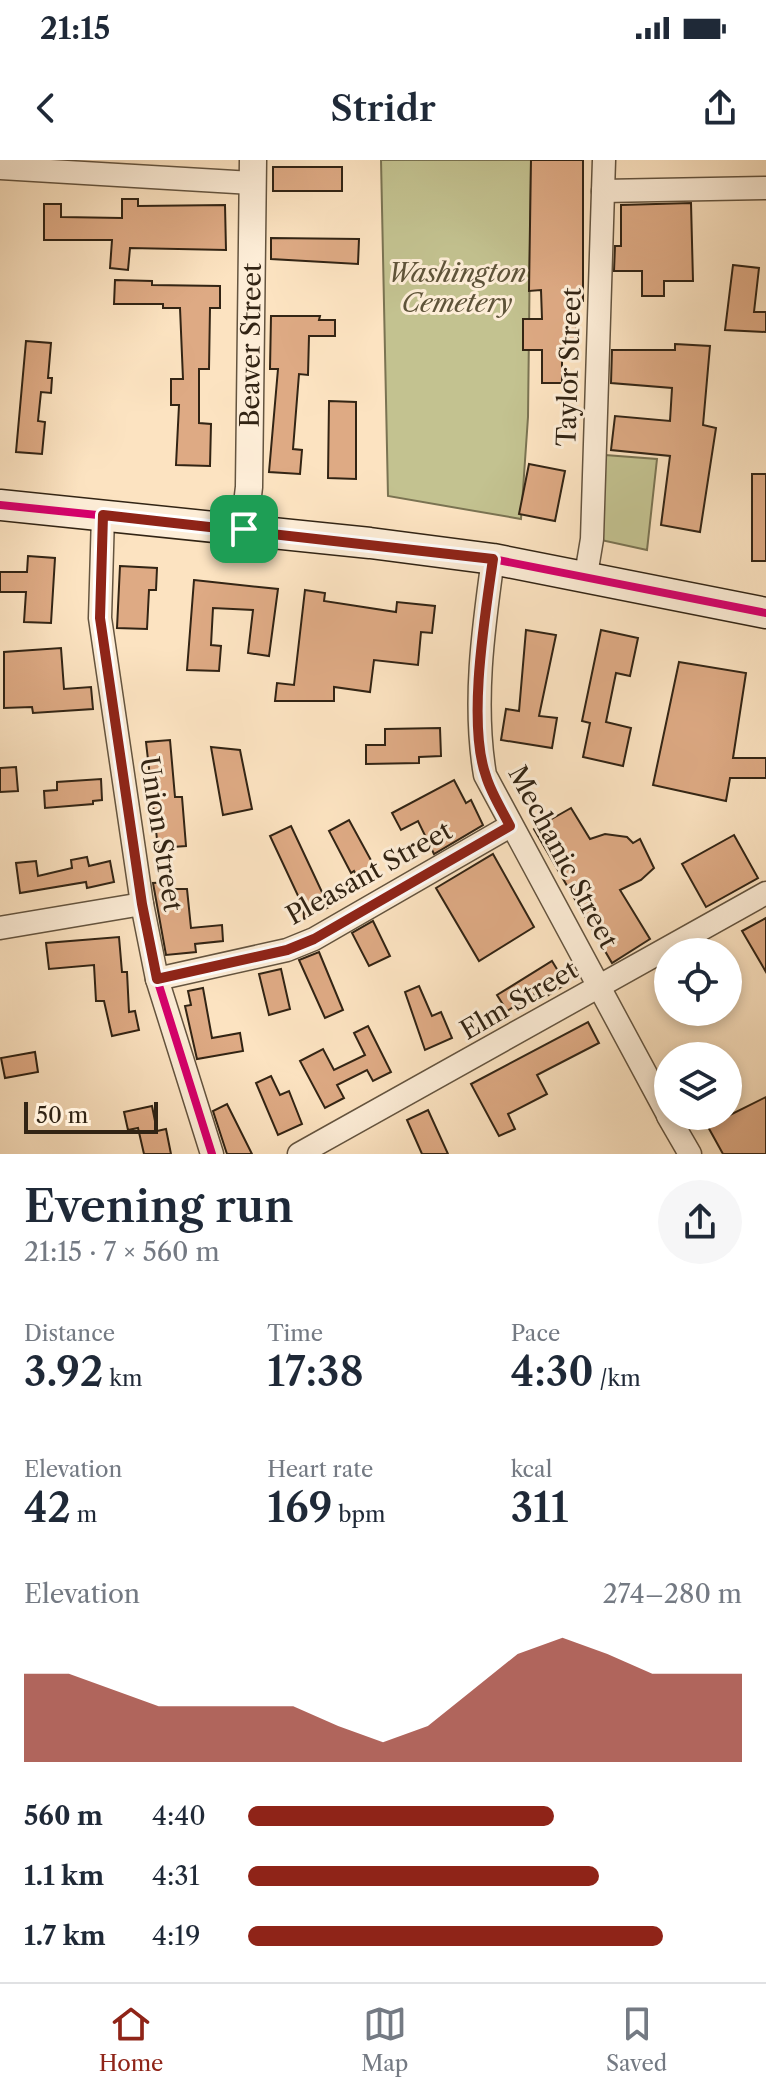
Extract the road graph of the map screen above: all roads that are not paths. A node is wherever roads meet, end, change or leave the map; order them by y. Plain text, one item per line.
1 (604, 160) edge
2 (0, 168) edge
3 (252, 171) edge
4 (766, 188) edge
5 (603, 191) junction
6 (0, 505) edge
7 (103, 515) junction
8 (244, 529) junction
9 (493, 559) junction
10 (586, 575) junction
11 (766, 613) edge
12 (510, 826) junction
13 (766, 893) edge
14 (142, 904) junction
15 (0, 928) edge
16 (157, 979) junction
17 (600, 986) junction
18 (654, 1089) edge
19 (676, 1130) edge
20 (212, 1154) edge
21 (299, 1154) edge
22 (690, 1154) edge

1 - 5 street, Taylor Street
2 - 3 street
3 - 8 street, Beaver Street
4 - 5 street
5 - 10 street, Taylor Street
6 - 7 main road
7 - 8 main road
7 - 14 street, Union Street
8 - 9 main road
9 - 10 main road
9 - 12 street, Mechanic Street
10 - 11 main road
12 - 16 street, Pleasant Street
12 - 17 street, Mechanic Street
13 - 17 street, Elm Street
14 - 15 street
14 - 16 street, Union Street
16 - 20 street, Union Street
17 - 18 street, Mechanic Street
17 - 21 street, Elm Street
19 - 22 street, Mechanic Street

